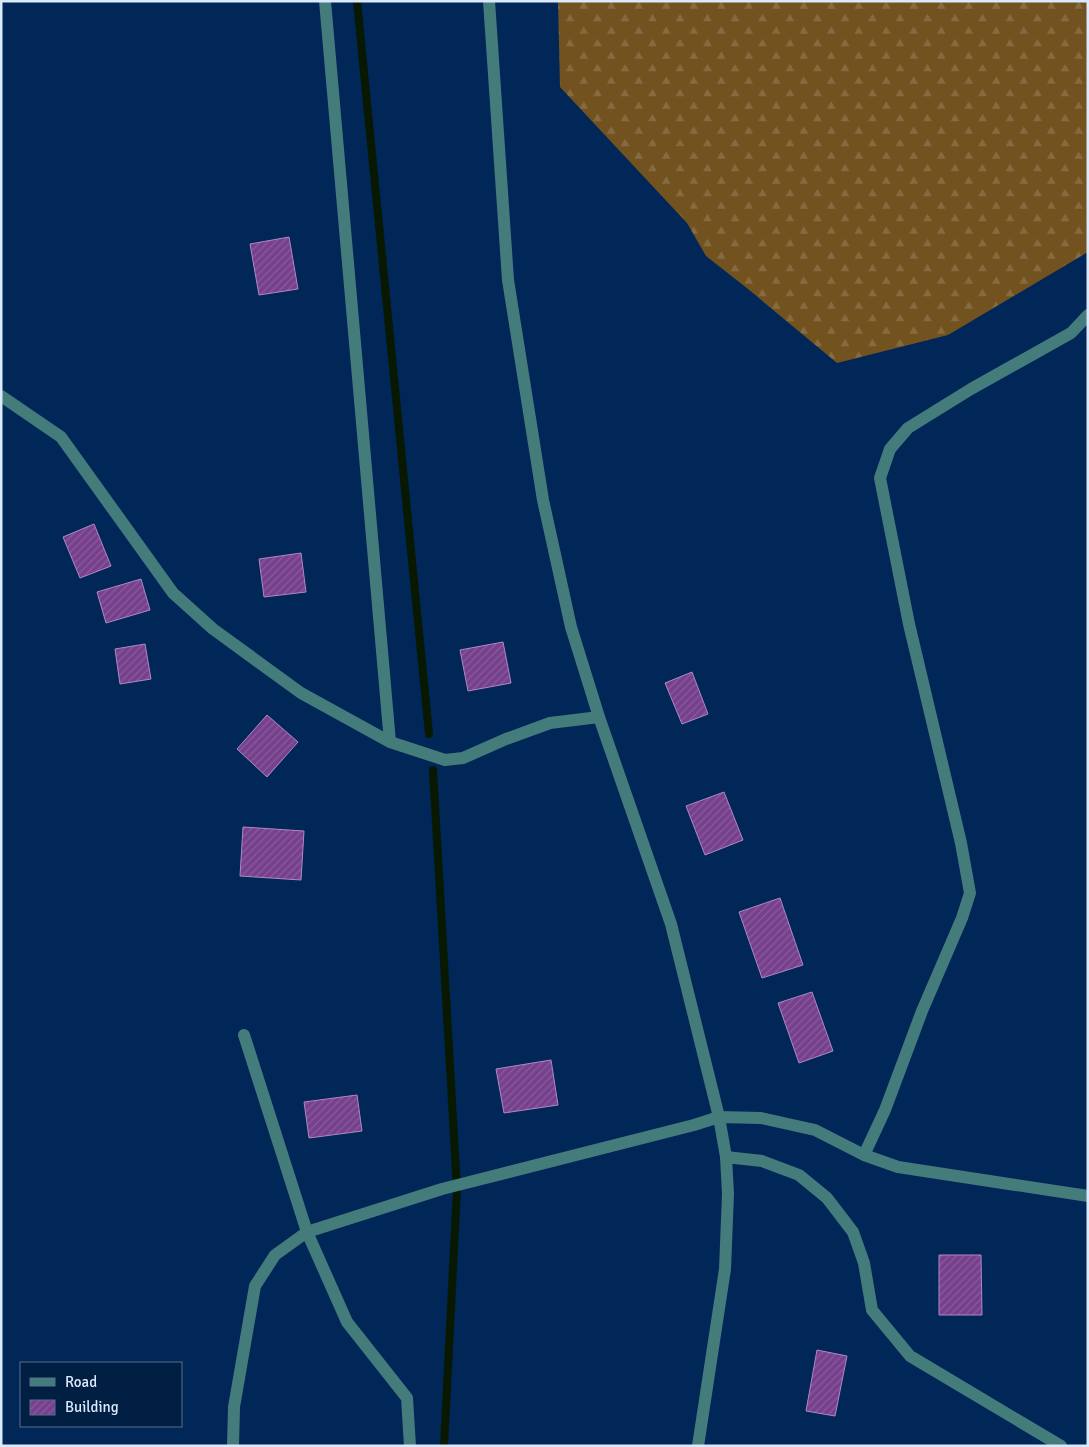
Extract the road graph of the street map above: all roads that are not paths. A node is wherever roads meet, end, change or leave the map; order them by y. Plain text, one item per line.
1 (325, 1) edge
2 (489, 1) edge
3 (1088, 315) edge
4 (1, 396) edge
5 (599, 717) junction
6 (390, 742) junction
7 (244, 1035) dead end
8 (719, 1117) junction
9 (864, 1155) junction
10 (726, 1157) junction
11 (1088, 1196) edge
12 (307, 1232) junction
13 (233, 1446) edge
14 (410, 1446) edge
15 (698, 1446) edge
16 (1061, 1446) edge

1 - 6 street
2 - 5 street
3 - 9 street
4 - 6 street
5 - 6 street
5 - 8 street
7 - 12 street
8 - 9 street
8 - 10 street
8 - 12 street
9 - 11 street
10 - 15 street
10 - 16 street
12 - 13 street
12 - 14 street

